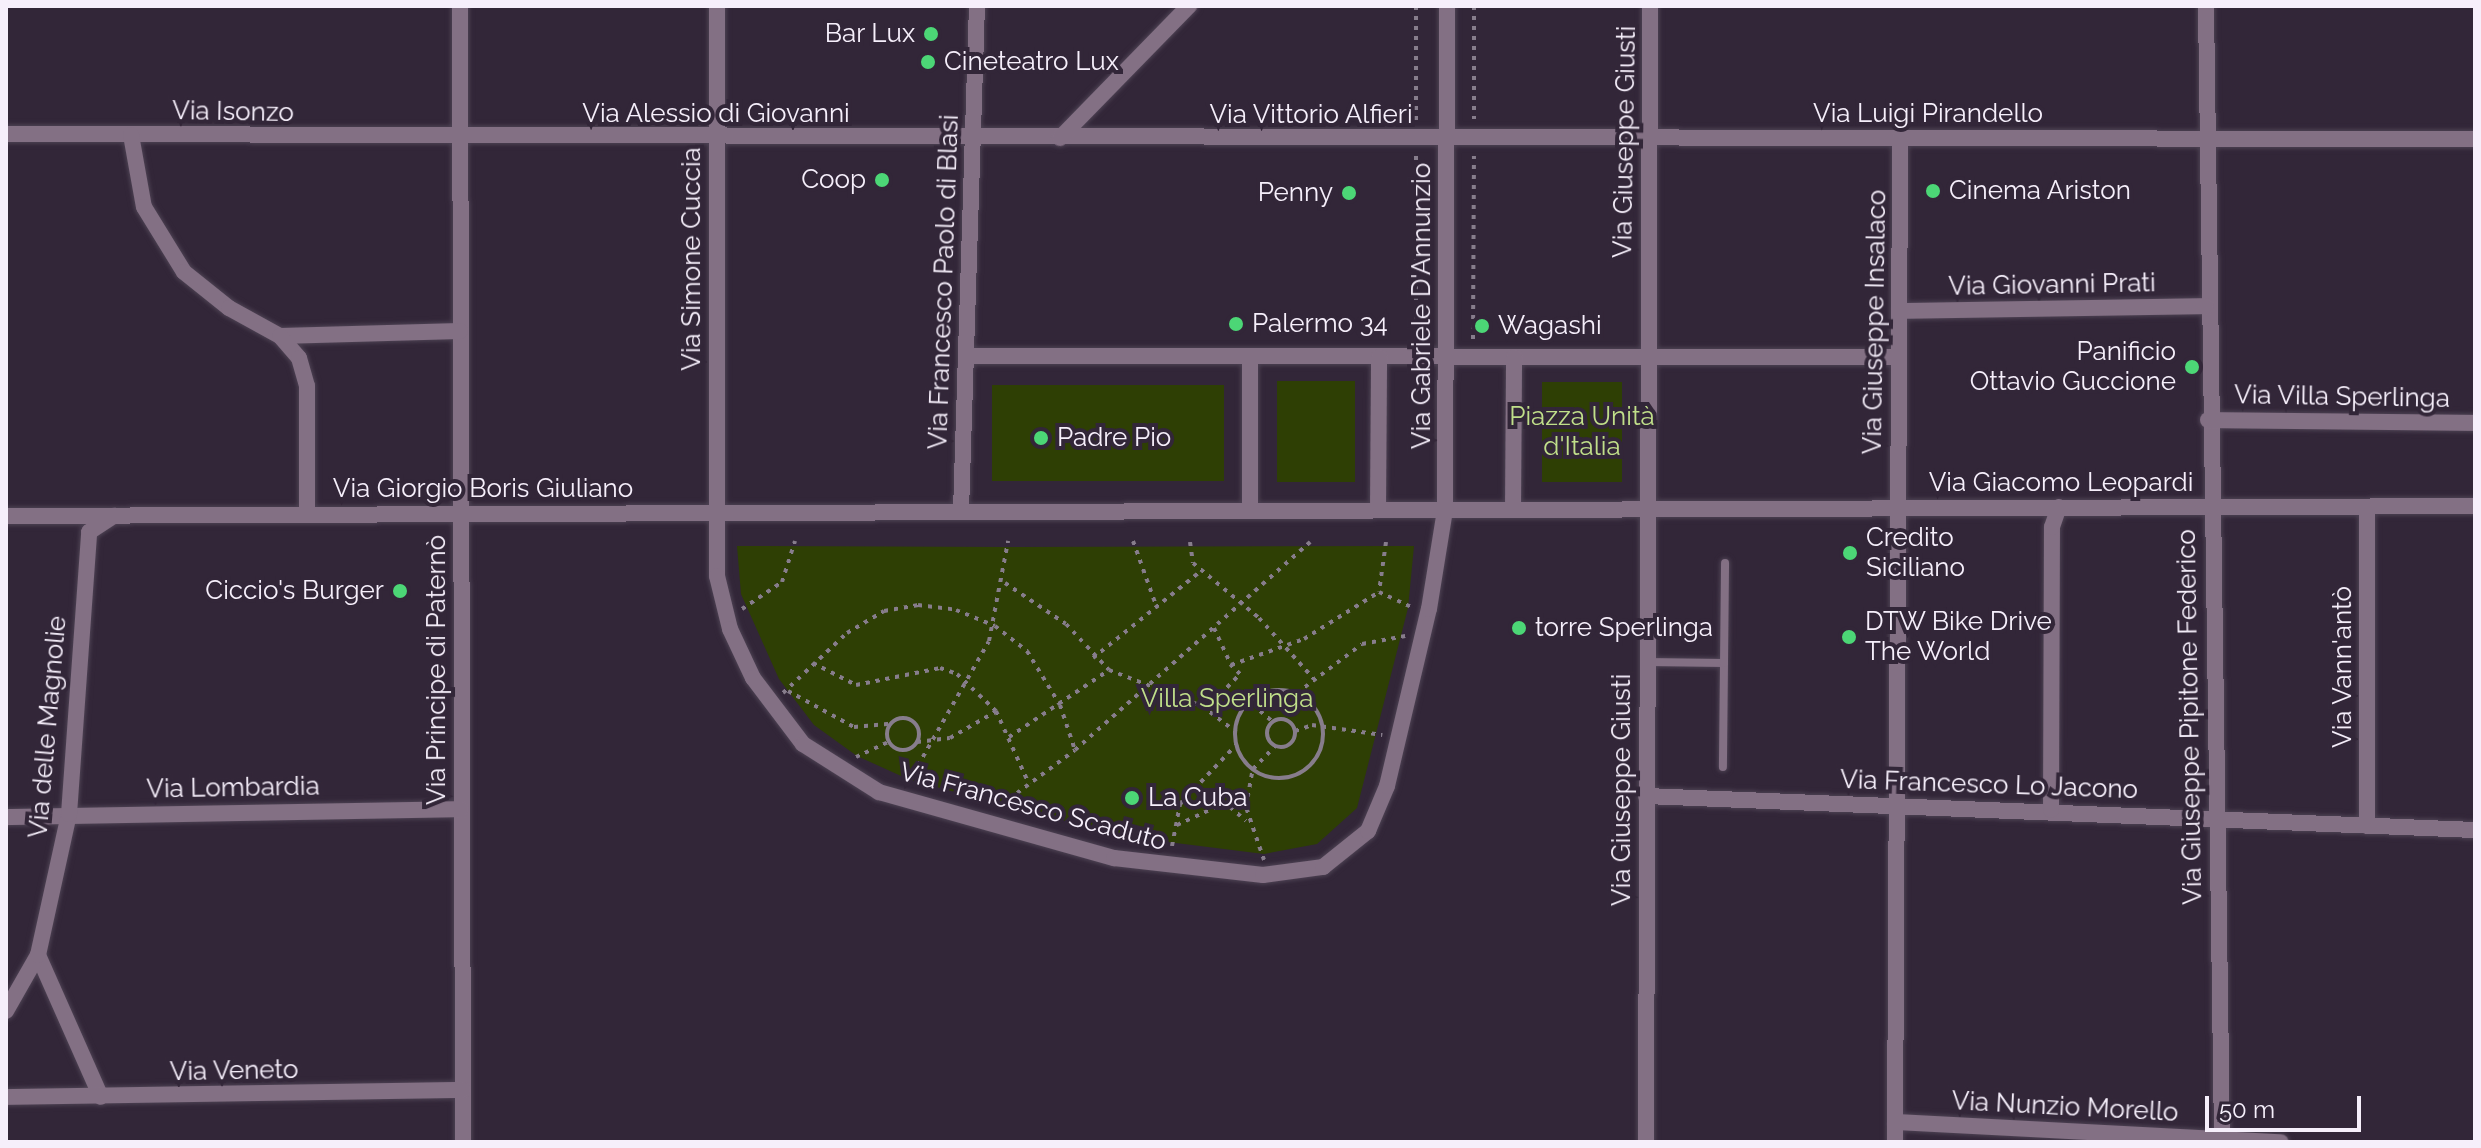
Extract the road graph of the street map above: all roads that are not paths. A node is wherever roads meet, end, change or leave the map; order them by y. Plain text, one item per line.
1 (460, 6) edge
2 (717, 6) edge
3 (977, 6) edge
4 (1189, 6) edge
5 (1447, 6) edge
6 (1650, 6) edge
7 (2206, 6) edge
8 (6, 134) edge
9 (131, 135) junction
10 (1649, 137) junction
11 (2207, 137) junction
12 (460, 138) junction
13 (716, 138) junction
14 (972, 138) junction
15 (1060, 138) junction
16 (1900, 138) junction
17 (1447, 139) junction
18 (2475, 139) edge
19 (2206, 306) junction
20 (1899, 311) junction
21 (460, 331) junction
22 (280, 336) junction
23 (966, 356) junction
24 (1379, 357) junction
25 (1446, 357) junction
26 (1514, 357) junction
27 (1647, 357) junction
28 (1899, 357) junction
29 (1250, 358) junction
30 (2208, 420) junction
31 (2475, 423) edge
32 (2475, 506) edge
33 (1896, 507) junction
34 (2059, 507) junction
35 (2210, 507) junction
36 (2367, 507) junction
37 (1647, 509) junction
38 (1250, 510) junction
39 (1378, 510) junction
40 (1445, 510) junction
41 (1513, 510) junction
42 (961, 511) junction
43 (716, 512) junction
44 (461, 514) junction
45 (307, 515) junction
46 (6, 516) edge
47 (114, 516) junction
48 (1725, 563) dead end
49 (1646, 662) junction
50 (1724, 663) junction
51 (1723, 767) dead end
52 (1646, 796) junction
53 (1894, 806) junction
54 (461, 809) junction
55 (2051, 810) junction
56 (69, 814) junction
57 (6, 817) edge
58 (2216, 819) junction
59 (2367, 826) junction
60 (2475, 830) edge
61 (38, 955) junction
62 (6, 1011) edge
63 (463, 1090) junction
64 (6, 1097) edge
65 (101, 1097) junction
66 (1895, 1122) junction
67 (2222, 1139) junction
68 (463, 1142) edge
69 (1646, 1142) edge
70 (1895, 1142) edge
71 (2280, 1142) edge

1 - 12 street, Via Principe di Paternò
2 - 13 street, Via Simone Cuccia
3 - 14 street, Via Francesco Paolo di Blasi
4 - 15 street
5 - 17 street, Via Gabriele D'Annunzio
6 - 10 street, Via Giuseppe Giusti
7 - 11 street, Via Giuseppe Pipitone Federico
8 - 9 street, Via Isonzo
9 - 12 street, Via Isonzo
9 - 22 street
10 - 16 street, Via Luigi Pirandello
10 - 17 street, Via Vittorio Alfieri
10 - 27 street, Via Giuseppe Giusti
11 - 16 street, Via Luigi Pirandello
11 - 18 street, Via Luigi Pirandello
11 - 19 street, Via Giuseppe Pipitone Federico
12 - 13 street, Via Alessio di Giovanni
12 - 21 street, Via Principe di Paternò
13 - 14 street, Via Alessio di Giovanni
13 - 43 street, Via Simone Cuccia
14 - 15 street, Via Vittorio Alfieri
14 - 23 street, Via Francesco Paolo di Blasi
15 - 17 street, Via Vittorio Alfieri
16 - 20 street, Via Giuseppe Insalaco
17 - 25 street, Via Gabriele D'Annunzio
19 - 20 street, Via Giovanni Prati
19 - 30 street, Via Giuseppe Pipitone Federico
20 - 28 street, Via Giuseppe Insalaco
21 - 22 street
21 - 44 street, Via Principe di Paternò
22 - 45 street
23 - 29 street
23 - 42 street, Via Francesco Paolo di Blasi
24 - 25 street
24 - 29 street
24 - 39 street
25 - 26 street
25 - 40 street, Via Gabriele D'Annunzio
26 - 27 street
26 - 41 street
27 - 28 street
27 - 37 street, Via Giuseppe Giusti
28 - 33 street, Via Giuseppe Insalaco
29 - 38 street
30 - 31 street, Via Villa Sperlinga
30 - 35 street, Via Giuseppe Pipitone Federico
32 - 36 street, Via Giacomo Leopardi
33 - 34 street, Via Giacomo Leopardi
33 - 37 street, Via Giacomo Leopardi
33 - 53 street, Via Giuseppe Insalaco
34 - 35 street, Via Giacomo Leopardi
34 - 55 street
35 - 36 street, Via Giacomo Leopardi
35 - 58 street, Via Giuseppe Pipitone Federico
36 - 59 street, Via Vann'antò
37 - 41 street
37 - 49 street, Via Giuseppe Giusti
38 - 39 street
38 - 42 street
39 - 40 street
40 - 41 street
40 - 43 street, Via Francesco Scaduto
42 - 43 street, Via Giorgio Boris Giuliano
43 - 44 street, Via Giorgio Boris Giuliano
44 - 45 street, Via Giorgio Boris Giuliano
44 - 54 street, Via Principe di Paternò
45 - 47 street, Via Giorgio Boris Giuliano
46 - 47 street, Via Giorgio Boris Giuliano
47 - 56 street, Via delle Magnolie
48 - 50 lane
49 - 50 lane
49 - 52 street, Via Giuseppe Giusti
50 - 51 lane
52 - 53 street, Via Francesco Lo Jacono
52 - 69 street, Via Giuseppe Giusti
53 - 55 street, Via Francesco Lo Jacono
53 - 66 street, Via Giuseppe Insalaco
54 - 56 street, Via Lombardia
54 - 63 street, Via Principe di Paternò
55 - 58 street, Via Francesco Lo Jacono
56 - 57 street, Via Lombardia
56 - 61 street, Via delle Magnolie
58 - 59 street, Via Francesco Lo Jacono
58 - 67 street, Via Giuseppe Pipitone Federico
59 - 60 street, Via Francesco Lo Jacono
61 - 62 street, Via delle Magnolie
61 - 65 street
63 - 65 street, Via Veneto
63 - 68 street, Via Principe di Paternò
64 - 65 street, Via Veneto
66 - 67 street, Via Nunzio Morello
66 - 70 street, Via Giuseppe Insalaco
67 - 71 street, Via Nunzio Morello

